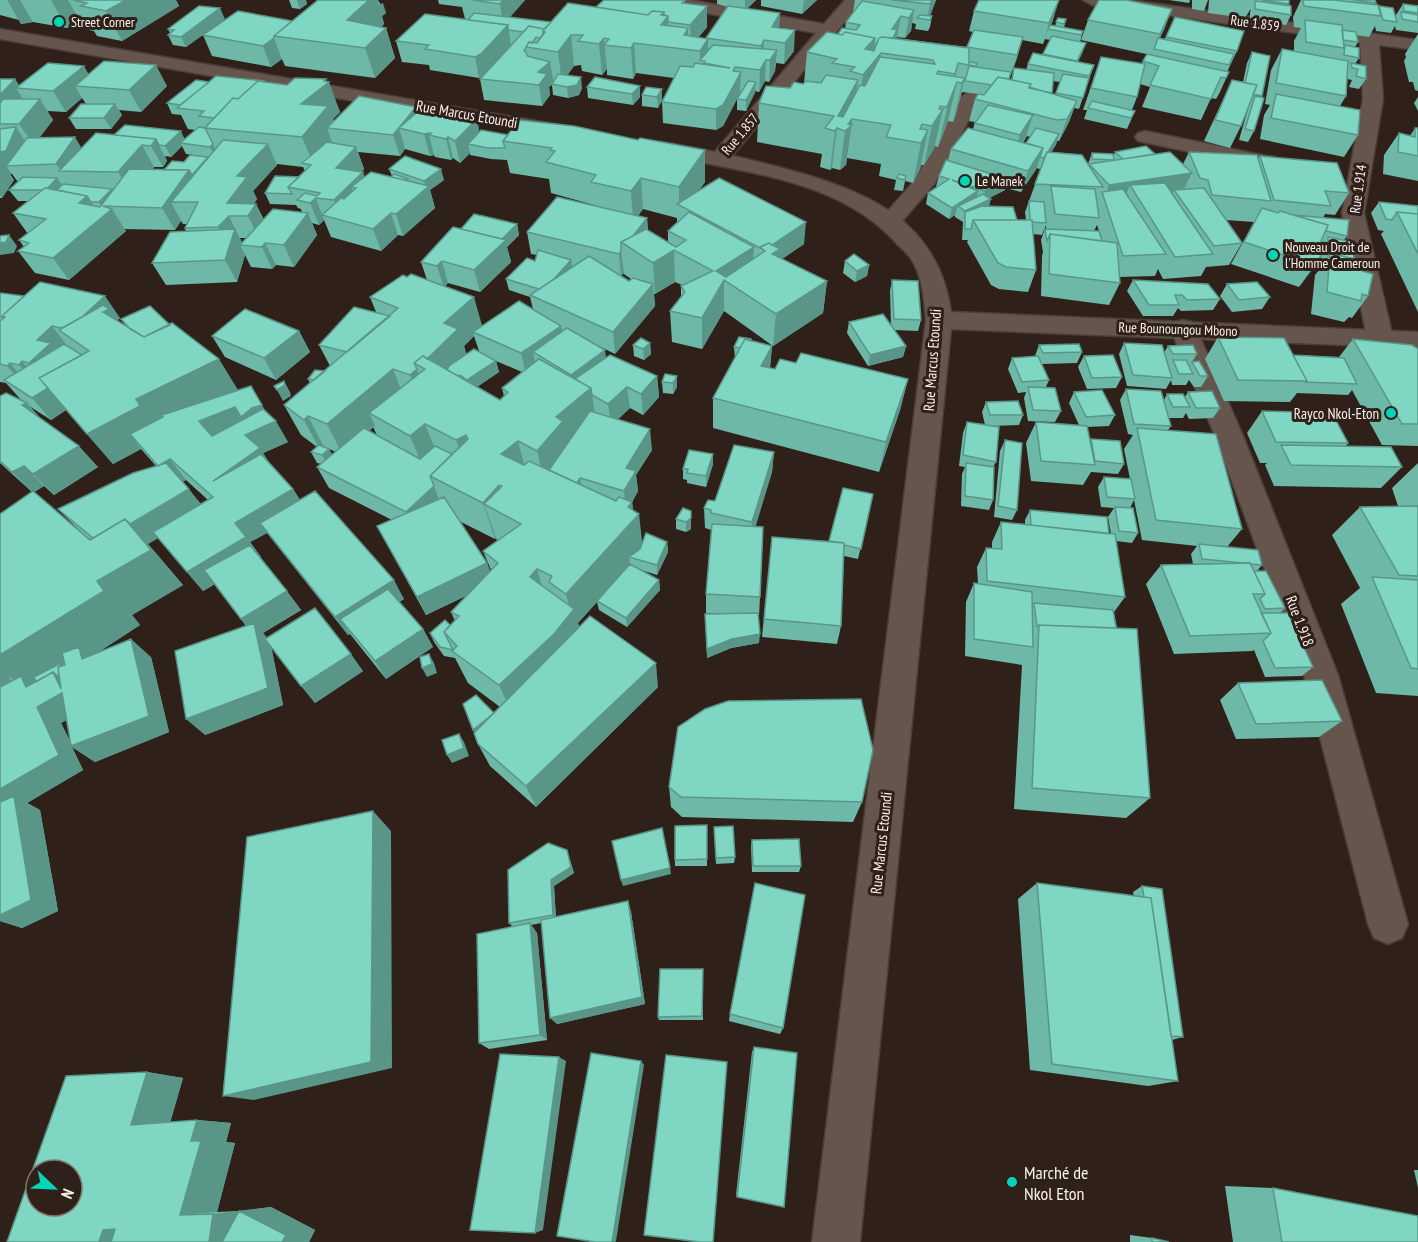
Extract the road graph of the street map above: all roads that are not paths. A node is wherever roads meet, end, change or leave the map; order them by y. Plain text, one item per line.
1 (661, 0) edge
2 (854, 0) edge
3 (1092, 0) edge
4 (828, 30) junction
5 (0, 34) edge
6 (1369, 38) junction
7 (1418, 45) edge
8 (970, 97) edge
9 (592, 136) edge
10 (1145, 137) dead end
11 (638, 144) edge
12 (720, 158) junction
13 (1291, 168) edge
14 (1336, 177) edge
15 (1358, 182) junction
16 (890, 221) junction
17 (939, 320) junction
18 (1183, 328) junction
19 (1380, 338) junction
20 (1418, 340) edge
21 (1388, 924) dead end
22 (836, 1242) edge

1 - 4 street
2 - 4 street, Rue 1.857
3 - 6 street, Rue 1.859
4 - 12 street, Rue 1.857
5 - 9 street, Rue Marcus Etoundi
6 - 7 street, Rue 1.859
6 - 15 street, Rue 1.914
8 - 16 street
10 - 13 street
11 - 12 street, Rue Marcus Etoundi
12 - 16 street, Rue Marcus Etoundi
14 - 15 street
15 - 19 street, Rue 1.914
16 - 17 street, Rue Marcus Etoundi
17 - 18 street, Rue Bounoungou Mbono
17 - 22 street, Rue Marcus Etoundi
18 - 19 street, Rue Bounoungou Mbono
18 - 21 street, Rue 1.918
19 - 20 street, Rue Bounoungou Mbono

